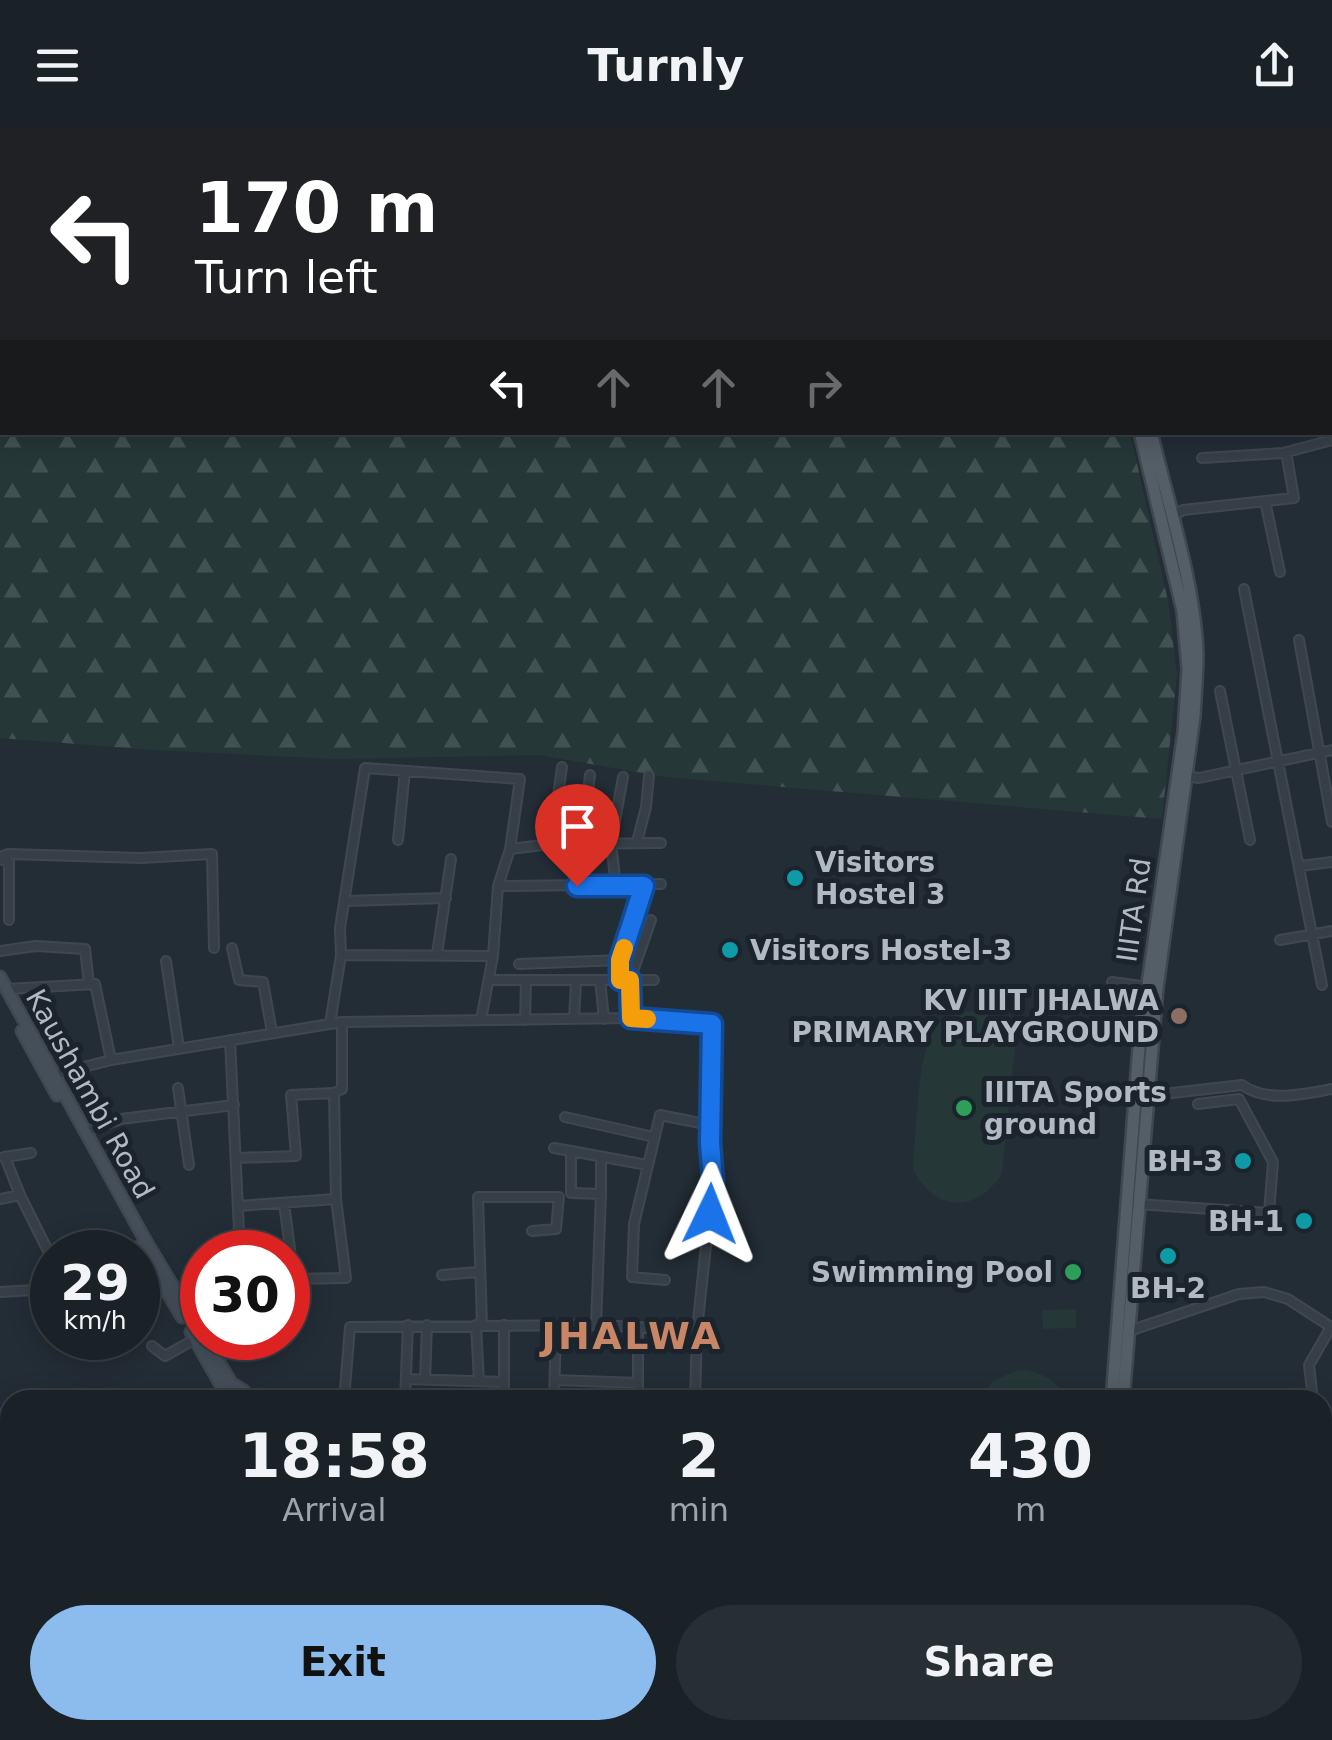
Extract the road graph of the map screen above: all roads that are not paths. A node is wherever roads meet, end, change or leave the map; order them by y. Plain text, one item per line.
1 (1141, 435) edge
2 (1152, 435) edge
3 (1332, 440) edge
4 (1286, 452) junction
5 (1202, 458) dead end
6 (1265, 502) junction
7 (1171, 517) junction
8 (1280, 572) dead end
9 (1244, 588) dead end
10 (1299, 640) dead end
11 (1220, 691) dead end
12 (1188, 732) junction
13 (1332, 750) edge
14 (1319, 752) junction
15 (1279, 761) junction
16 (562, 768) dead end
17 (1236, 769) junction
18 (405, 771) junction
19 (590, 774) dead end
20 (650, 776) dead end
21 (1186, 776) junction
22 (623, 777) dead end
23 (558, 799) junction
24 (586, 803) junction
25 (1332, 822) edge
26 (398, 840) dead end
27 (1250, 840) dead end
28 (637, 842) junction
29 (611, 843) junction
30 (661, 843) dead end
31 (552, 844) junction
32 (581, 844) junction
33 (510, 849) junction
34 (0, 858) edge
35 (451, 859) dead end
36 (1332, 862) edge
37 (1300, 866) junction
38 (661, 884) dead end
39 (498, 886) junction
40 (616, 886) junction
41 (644, 886) junction
42 (446, 898) junction
43 (346, 902) junction
44 (9, 920) dead end
45 (652, 920) dead end
46 (1332, 931) edge
47 (1312, 934) junction
48 (1280, 940) dead end
49 (214, 948) dead end
50 (232, 948) dead end
51 (0, 951) edge
52 (437, 954) junction
53 (341, 955) junction
54 (493, 956) junction
55 (620, 960) junction
56 (166, 961) dead end
57 (519, 964) dead end
58 (0, 977) edge
59 (489, 980) junction
60 (526, 980) junction
61 (600, 980) junction
62 (625, 980) junction
63 (654, 980) dead end
64 (576, 981) junction
65 (1112, 982) dead end
66 (89, 984) junction
67 (1322, 986) dead end
68 (1153, 988) junction
69 (3, 990) edge
70 (631, 1018) junction
71 (604, 1019) junction
72 (482, 1020) junction
73 (525, 1020) junction
74 (574, 1020) junction
75 (342, 1022) junction
76 (330, 1024) junction
77 (272, 1032) junction
78 (230, 1040) junction
79 (180, 1048) junction
80 (112, 1060) junction
81 (51, 1076) junction
82 (178, 1088) dead end
83 (1332, 1089) edge
84 (334, 1092) junction
85 (1141, 1095) junction
86 (1198, 1104) dead end
87 (234, 1105) junction
88 (182, 1112) junction
89 (565, 1117) dead end
90 (710, 1125) junction
91 (85, 1132) junction
92 (654, 1137) junction
93 (554, 1148) dead end
94 (572, 1152) junction
95 (31, 1153) dead end
96 (3, 1157) edge
97 (601, 1157) junction
98 (236, 1158) junction
99 (189, 1165) dead end
100 (647, 1165) junction
101 (601, 1194) junction
102 (20, 1196) junction
103 (0, 1199) edge
104 (336, 1199) junction
105 (284, 1203) junction
106 (1132, 1204) junction
107 (238, 1206) junction
108 (37, 1230) edge
109 (128, 1230) edge
110 (239, 1230) edge
111 (286, 1230) edge
112 (532, 1231) dead end
113 (478, 1272) junction
114 (442, 1275) dead end
115 (310, 1279) edge
116 (665, 1280) dead end
117 (160, 1286) edge
118 (30, 1290) edge
119 (0, 1292) edge
120 (180, 1300) edge
121 (180, 1316) edge
122 (479, 1324) junction
123 (408, 1325) junction
124 (428, 1325) junction
125 (596, 1325) junction
126 (504, 1326) junction
127 (556, 1326) junction
128 (1331, 1327) edge
129 (638, 1328) junction
130 (1125, 1328) junction
131 (697, 1330) junction
132 (206, 1360) edge
133 (209, 1360) edge
134 (406, 1380) junction
135 (425, 1380) junction
136 (555, 1380) junction
137 (479, 1381) junction
138 (504, 1382) junction
139 (638, 1383) junction
140 (222, 1390) edge
141 (223, 1390) edge
142 (345, 1390) edge
143 (406, 1390) edge
144 (504, 1390) edge
145 (554, 1390) edge
146 (638, 1390) edge
147 (695, 1390) edge
148 (1114, 1390) edge
149 (1123, 1390) edge
150 (1312, 1390) edge

1 - 12 main road, IIITA Rd
2 - 7 main road, IIITA Rd
3 - 4 street
4 - 5 street
4 - 6 street
6 - 7 street
6 - 8 street
7 - 12 main road, IIITA Rd
9 - 15 street
10 - 14 street
11 - 17 street
12 - 21 main road, IIITA Rd
12 - 68 main road, IIITA Rd
13 - 14 street
14 - 15 street
14 - 25 street
15 - 17 street
15 - 37 street
16 - 23 street
17 - 21 street
17 - 27 street
18 - 26 street
18 - 33 street
18 - 43 street
19 - 24 street
20 - 28 street
21 - 68 main road, IIITA Rd
22 - 29 street
23 - 24 street
23 - 31 street
24 - 32 street
28 - 29 street
28 - 30 street
29 - 32 street
29 - 40 street
31 - 32 street
31 - 33 street
33 - 39 street
34 - 44 street
34 - 49 street
35 - 42 street
36 - 37 street
37 - 47 street
38 - 41 street
39 - 40 street
39 - 54 street
40 - 41 street
41 - 55 street
42 - 43 street
42 - 52 street
43 - 53 street
45 - 62 street
46 - 47 street
47 - 48 street
47 - 67 street
50 - 77 street
51 - 66 street
52 - 53 street
52 - 54 street
53 - 76 street
54 - 59 street
55 - 57 street
55 - 62 street
56 - 79 street
58 - 69 main road, Kaushambi Road
59 - 60 street
59 - 72 street
60 - 64 street
60 - 73 street
61 - 62 street
61 - 64 street
61 - 71 street
62 - 63 street
62 - 70 street
64 - 74 street
65 - 68 street
66 - 69 street
66 - 80 street
68 - 85 main road, IIITA Rd
69 - 81 main road, Kaushambi Road
70 - 71 street
70 - 90 street
71 - 74 street
72 - 73 street
72 - 75 street
73 - 74 street
75 - 76 street
75 - 84 street
76 - 77 street
77 - 78 street
78 - 79 street
78 - 87 street
79 - 80 street
80 - 81 street
81 - 91 main road, Kaushambi Road
81 - 109 main road
82 - 88 street
83 - 85 street
84 - 98 street
84 - 104 street
85 - 106 main road, IIITA Rd
86 - 106 street
87 - 88 street
87 - 98 street
88 - 91 street
88 - 99 street
89 - 92 street
90 - 92 street
90 - 131 street
91 - 120 main road, Kaushambi Road
92 - 100 street
93 - 94 street
94 - 97 street
94 - 101 street
95 - 96 street
96 - 102 street
97 - 100 street
97 - 101 street
98 - 107 street
100 - 116 street
101 - 125 street
102 - 103 street
102 - 108 street
104 - 105 street
104 - 115 street
105 - 107 street
105 - 111 street
106 - 130 main road, IIITA Rd
107 - 110 street
112 - 113 street
113 - 114 street
113 - 122 street
117 - 121 main road
118 - 119 street
122 - 124 street
122 - 126 street
122 - 137 street
123 - 124 street
123 - 134 street
123 - 142 street
124 - 135 street
125 - 127 street
125 - 129 street
126 - 127 street
126 - 138 street
127 - 136 street
128 - 130 street
128 - 150 street
129 - 131 street
129 - 139 street
130 - 148 main road, IIITA Rd
130 - 149 main road, IIITA Rd
131 - 147 street
132 - 140 main road
133 - 141 main road, Kaushambi Road
134 - 135 street
134 - 143 street
135 - 137 street
136 - 139 street
136 - 145 street
137 - 138 street
138 - 144 street
139 - 146 street

